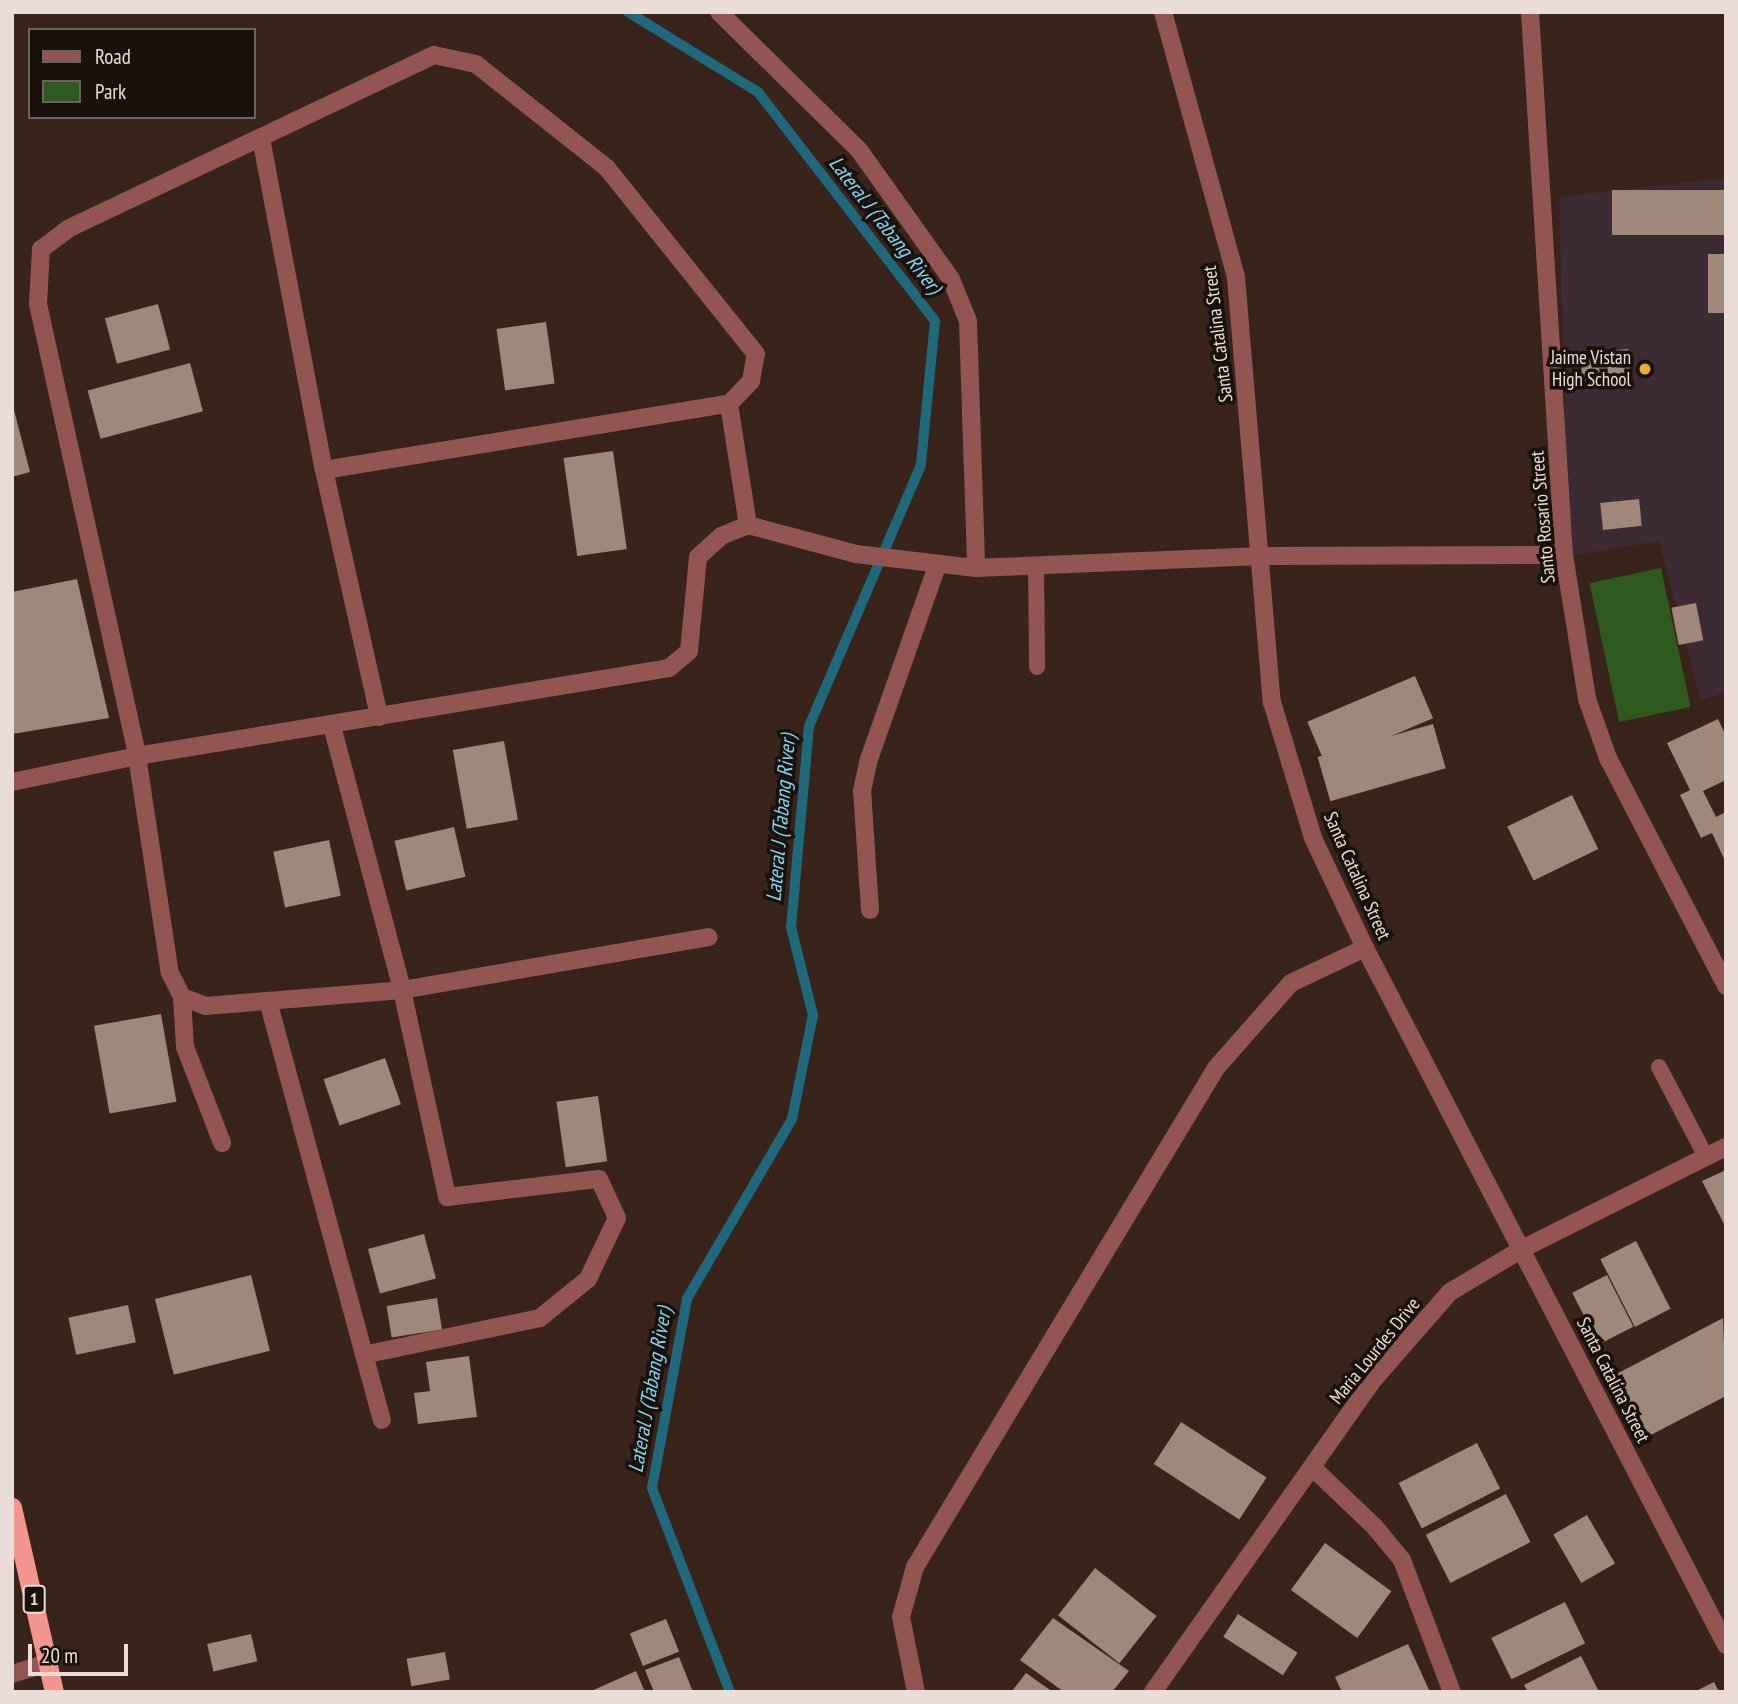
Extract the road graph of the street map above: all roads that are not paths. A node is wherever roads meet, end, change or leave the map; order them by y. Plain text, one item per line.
1 (719, 12) edge
2 (1163, 12) edge
3 (1530, 12) edge
4 (261, 138) junction
5 (729, 404) junction
6 (324, 470) junction
7 (748, 525) junction
8 (1564, 555) junction
9 (1262, 556) junction
10 (929, 565) junction
11 (1036, 565) junction
12 (976, 568) junction
13 (1037, 667) dead end
14 (379, 717) junction
15 (332, 726) junction
16 (137, 756) junction
17 (12, 782) edge
18 (870, 910) dead end
19 (708, 937) dead end
20 (1365, 948) junction
21 (1726, 986) edge
22 (402, 990) junction
23 (182, 997) junction
24 (268, 1002) junction
25 (1658, 1067) dead end
26 (222, 1143) dead end
27 (1726, 1147) edge
28 (1706, 1157) junction
29 (1522, 1250) junction
30 (367, 1354) junction
31 (382, 1420) dead end
32 (1313, 1468) junction
33 (12, 1507) edge
34 (1726, 1645) edge
35 (48, 1663) junction
36 (12, 1674) edge
37 (54, 1692) edge
38 (916, 1692) edge
39 (1153, 1692) edge
40 (1452, 1692) edge

1 - 12 street
2 - 9 street, Santa Catalina Street
3 - 8 street, Santo Rosario Street
4 - 5 street
4 - 6 street
4 - 16 street
5 - 6 street
5 - 7 street
6 - 14 street
7 - 10 street
7 - 14 street
8 - 9 street
8 - 21 street, Santo Rosario Street
9 - 11 street
9 - 20 street, Santa Catalina Street
10 - 12 street
10 - 18 street
11 - 12 street
11 - 13 lane
14 - 15 street
15 - 16 street
15 - 22 street
16 - 17 street
16 - 23 street
19 - 22 street
20 - 29 street, Santa Catalina Street
20 - 38 street
22 - 24 street
22 - 30 street
23 - 24 street
23 - 26 street
24 - 30 street
25 - 28 lane
27 - 28 street, Maria Lourdes Drive
28 - 29 street, Maria Lourdes Drive
29 - 32 street, Maria Lourdes Drive
29 - 34 street, Santa Catalina Street
30 - 31 street
32 - 39 street, Maria Lourdes Drive
32 - 40 street
33 - 35 highway, 1
35 - 36 street
35 - 37 highway, 1

